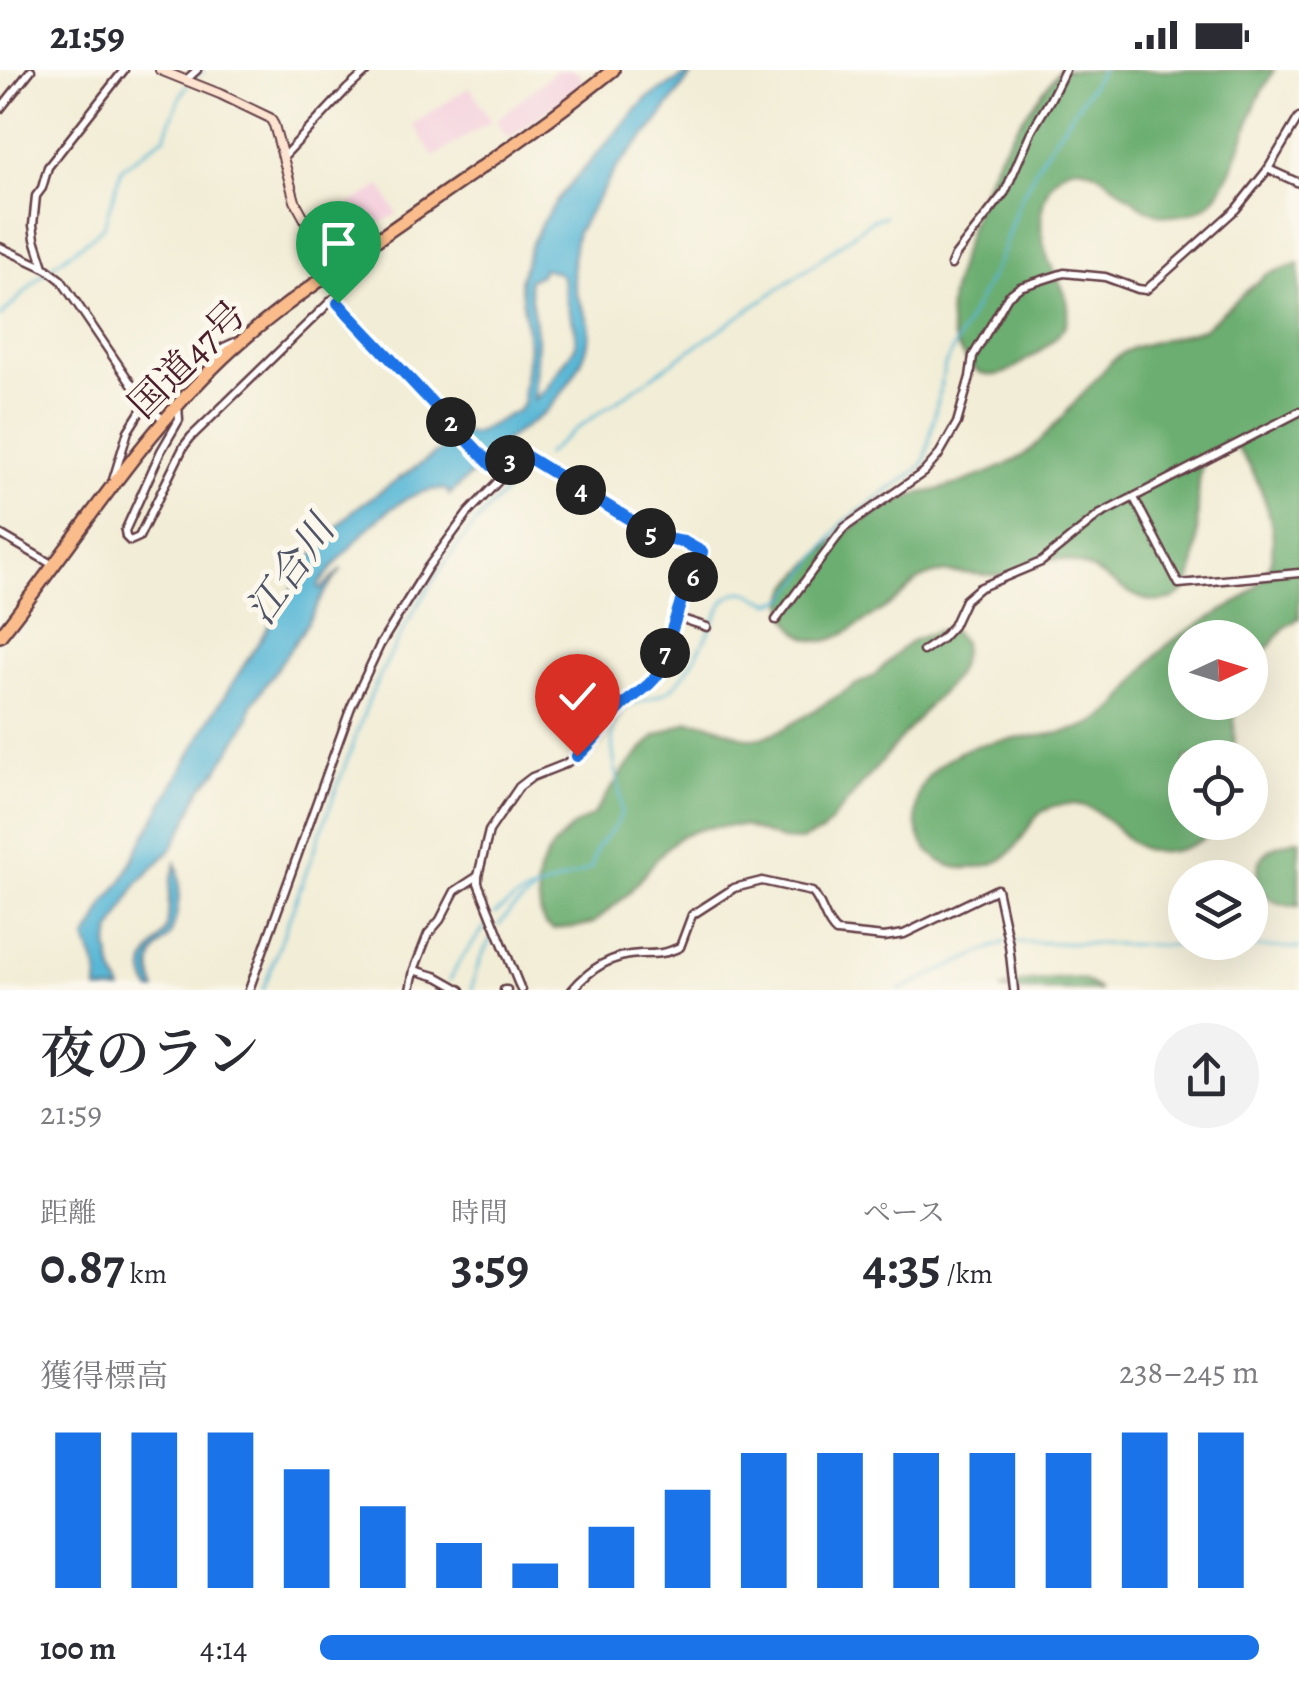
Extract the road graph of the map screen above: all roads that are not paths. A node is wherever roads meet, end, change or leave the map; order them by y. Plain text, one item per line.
1 (30, 70) edge
2 (124, 70) edge
3 (160, 70) edge
4 (197, 70) edge
5 (368, 70) edge
6 (613, 70) edge
7 (1066, 70) edge
8 (174, 72) edge
9 (188, 82) junction
10 (0, 110) edge
11 (1299, 117) edge
12 (283, 157) junction
13 (1268, 169) junction
14 (1299, 183) edge
15 (0, 247) edge
16 (951, 264) dead end
17 (47, 269) junction
18 (333, 271) junction
19 (246, 339) junction
20 (146, 404) junction
21 (178, 405) junction
22 (1299, 412) edge
23 (164, 420) junction
24 (523, 455) junction
25 (110, 491) junction
26 (1134, 498) junction
27 (0, 534) edge
28 (55, 566) junction
29 (1299, 573) edge
30 (676, 618) junction
31 (776, 620) dead end
32 (707, 626) dead end
33 (0, 636) edge
34 (922, 651) dead end
35 (478, 876) junction
36 (414, 970) junction
37 (249, 990) edge
38 (410, 990) edge
39 (461, 990) edge
40 (522, 990) edge
41 (572, 990) edge
42 (1014, 990) edge

1 - 10 street
2 - 17 street
3 - 8 main road
4 - 9 street
5 - 12 street
6 - 18 highway, 国道47号
7 - 16 street
8 - 9 main road
9 - 12 main road
11 - 13 street
12 - 18 main road
13 - 14 street
13 - 31 street
15 - 17 street
17 - 20 street
18 - 19 highway, 国道47号
19 - 20 street
19 - 21 highway, 国道47号
20 - 23 street
20 - 25 street
21 - 23 highway, 国道47号
21 - 24 street
22 - 26 street
23 - 25 highway, 国道47号
24 - 30 street
24 - 37 street
25 - 28 highway, 国道47号
26 - 29 street
26 - 34 street
27 - 28 street
28 - 33 highway, 国道47号
30 - 32 street
30 - 35 street
35 - 36 street
35 - 40 street
36 - 38 street
36 - 39 street
41 - 42 street

